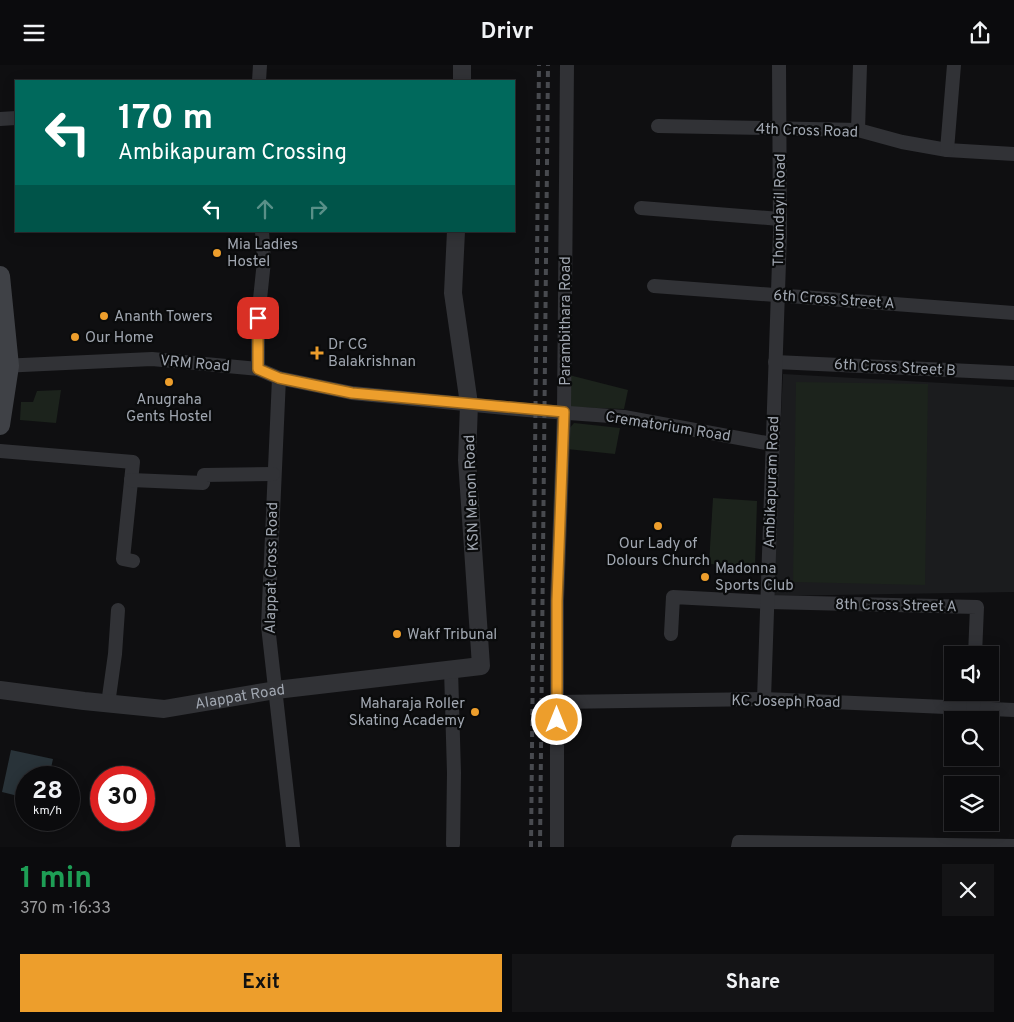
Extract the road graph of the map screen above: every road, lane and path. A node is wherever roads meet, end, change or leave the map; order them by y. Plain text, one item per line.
1 (260, 65) edge
2 (462, 65) edge
3 (567, 65) edge
4 (779, 65) edge
5 (860, 65) edge
6 (954, 65) edge
7 (259, 80) edge
8 (462, 80) edge
9 (15, 117) edge
10 (0, 119) edge
11 (658, 126) dead end
12 (780, 129) junction
13 (858, 130) junction
14 (947, 150) junction
15 (1014, 154) edge
16 (641, 208) dead end
17 (780, 219) junction
18 (262, 232) edge
19 (456, 232) edge
20 (0, 276) edge
21 (654, 286) dead end
22 (777, 295) junction
23 (2, 306) edge
24 (1014, 313) edge
25 (775, 362) junction
26 (4, 366) edge
27 (258, 369) junction
28 (1014, 373) edge
29 (279, 378) junction
30 (469, 404) junction
31 (527, 410) joint
32 (564, 412) junction
33 (0, 425) edge
34 (772, 444) junction
35 (0, 451) edge
36 (273, 473) junction
37 (132, 480) junction
38 (128, 560) dead end
39 (768, 602) junction
40 (118, 610) dead end
41 (671, 634) dead end
42 (975, 646) edge
43 (481, 665) joint
44 (450, 669) junction
45 (0, 690) edge
46 (276, 690) junction
47 (764, 699) junction
48 (974, 701) edge
49 (557, 702) junction
50 (108, 703) junction
51 (974, 707) junction
52 (1014, 710) edge
53 (453, 844) dead end
54 (1014, 845) edge
55 (293, 847) edge
56 (557, 847) edge
57 (738, 847) edge

1 - 7 street
2 - 8 street
3 - 32 street, Parambithara Road
4 - 12 street, Thoundayil Road
5 - 13 street
6 - 14 street
9 - 10 street
11 - 12 street, 4th Cross Road
12 - 13 street, 4th Cross Road
12 - 17 street, Thoundayil Road
13 - 14 street, 4th Cross Road
14 - 15 street, 4th Cross Road
16 - 17 street
17 - 22 street, Thoundayil Road
18 - 27 street
19 - 30 street, KSN Menon Road
20 - 23 main road
21 - 22 street, 6th Cross Street A
22 - 24 street, 6th Cross Street A
22 - 25 street, Ambikapuram Road
23 - 26 main road
25 - 28 street, 6th Cross Street B
25 - 34 street, Ambikapuram Road
26 - 27 street, VRM Road
26 - 33 main road
27 - 29 street, VRM Road
29 - 30 street, VRM Road
29 - 36 street, Alappat Cross Road
30 - 31 street, VRM Road
30 - 43 street, KSN Menon Road
31 - 32 street, Crematorium Road
32 - 34 street, Crematorium Road
32 - 49 street, Parambithara Road
34 - 39 street, Ambikapuram Road
35 - 37 street
36 - 37 street
36 - 46 street, Alappat Cross Road
37 - 38 street
39 - 41 street
39 - 42 street, 8th Cross Street A
39 - 47 street, Ambikapuram Road
40 - 50 street
43 - 44 street, Alappat Road
44 - 46 street, Alappat Road
44 - 53 street
45 - 50 street, Alappat Road
46 - 50 street, Alappat Road
46 - 55 street, Alappat Cross Road
47 - 49 street, KC Joseph Road
47 - 51 street, KC Joseph Road
48 - 51 street
49 - 56 street, Parambithara Road
51 - 52 street, KC Joseph Road
54 - 57 street

